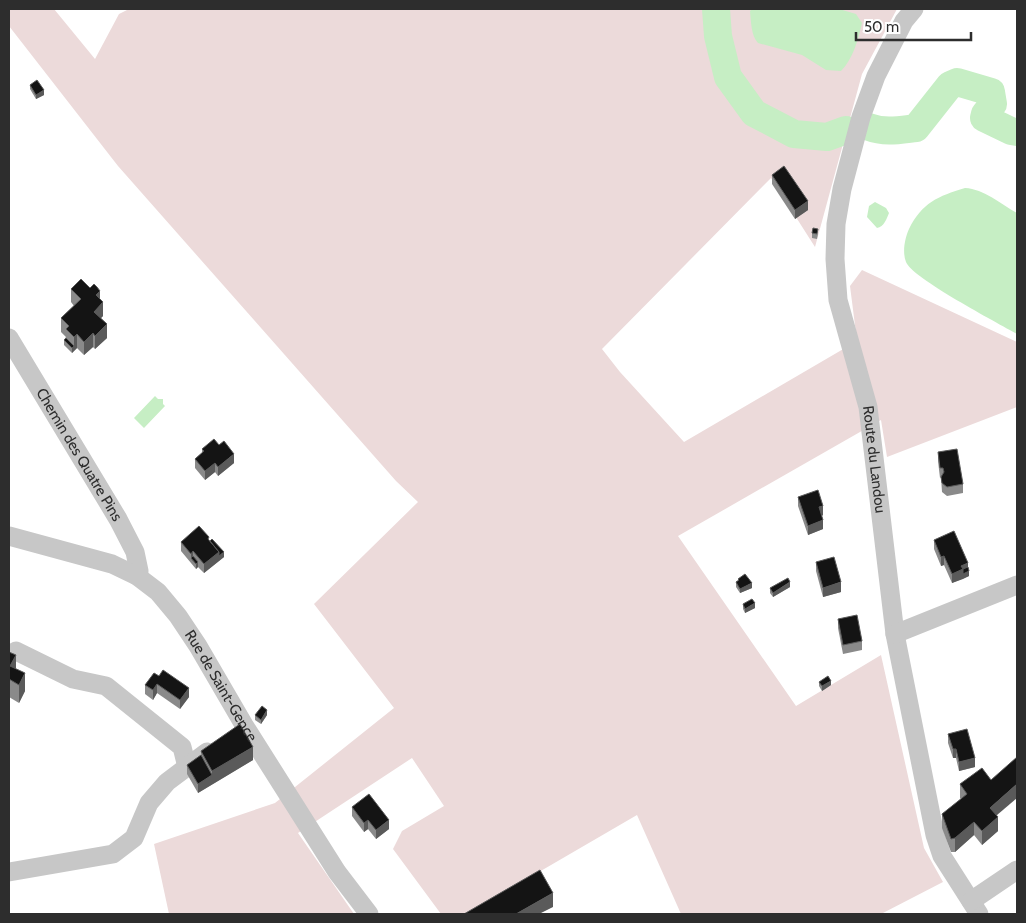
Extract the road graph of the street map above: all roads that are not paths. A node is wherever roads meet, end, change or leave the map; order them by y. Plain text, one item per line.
1 (914, 9) edge
2 (9, 338) edge
3 (9, 536) edge
4 (137, 576) junction
5 (1017, 585) edge
6 (895, 634) junction
7 (16, 651) dead end
8 (232, 734) junction
9 (187, 767) junction
10 (1017, 870) edge
11 (9, 872) edge
12 (975, 908) edge
13 (370, 914) edge

1 - 6 street, Route du Landou
2 - 4 street, Chemin des Quatre Pins
3 - 4 street, Rue de Saint-Gence
4 - 8 street, Rue de Saint-Gence
5 - 6 street
6 - 12 street, Route du Landou
7 - 9 street
8 - 9 street
8 - 13 street, Rue de Saint-Gence
9 - 11 street
10 - 12 street

